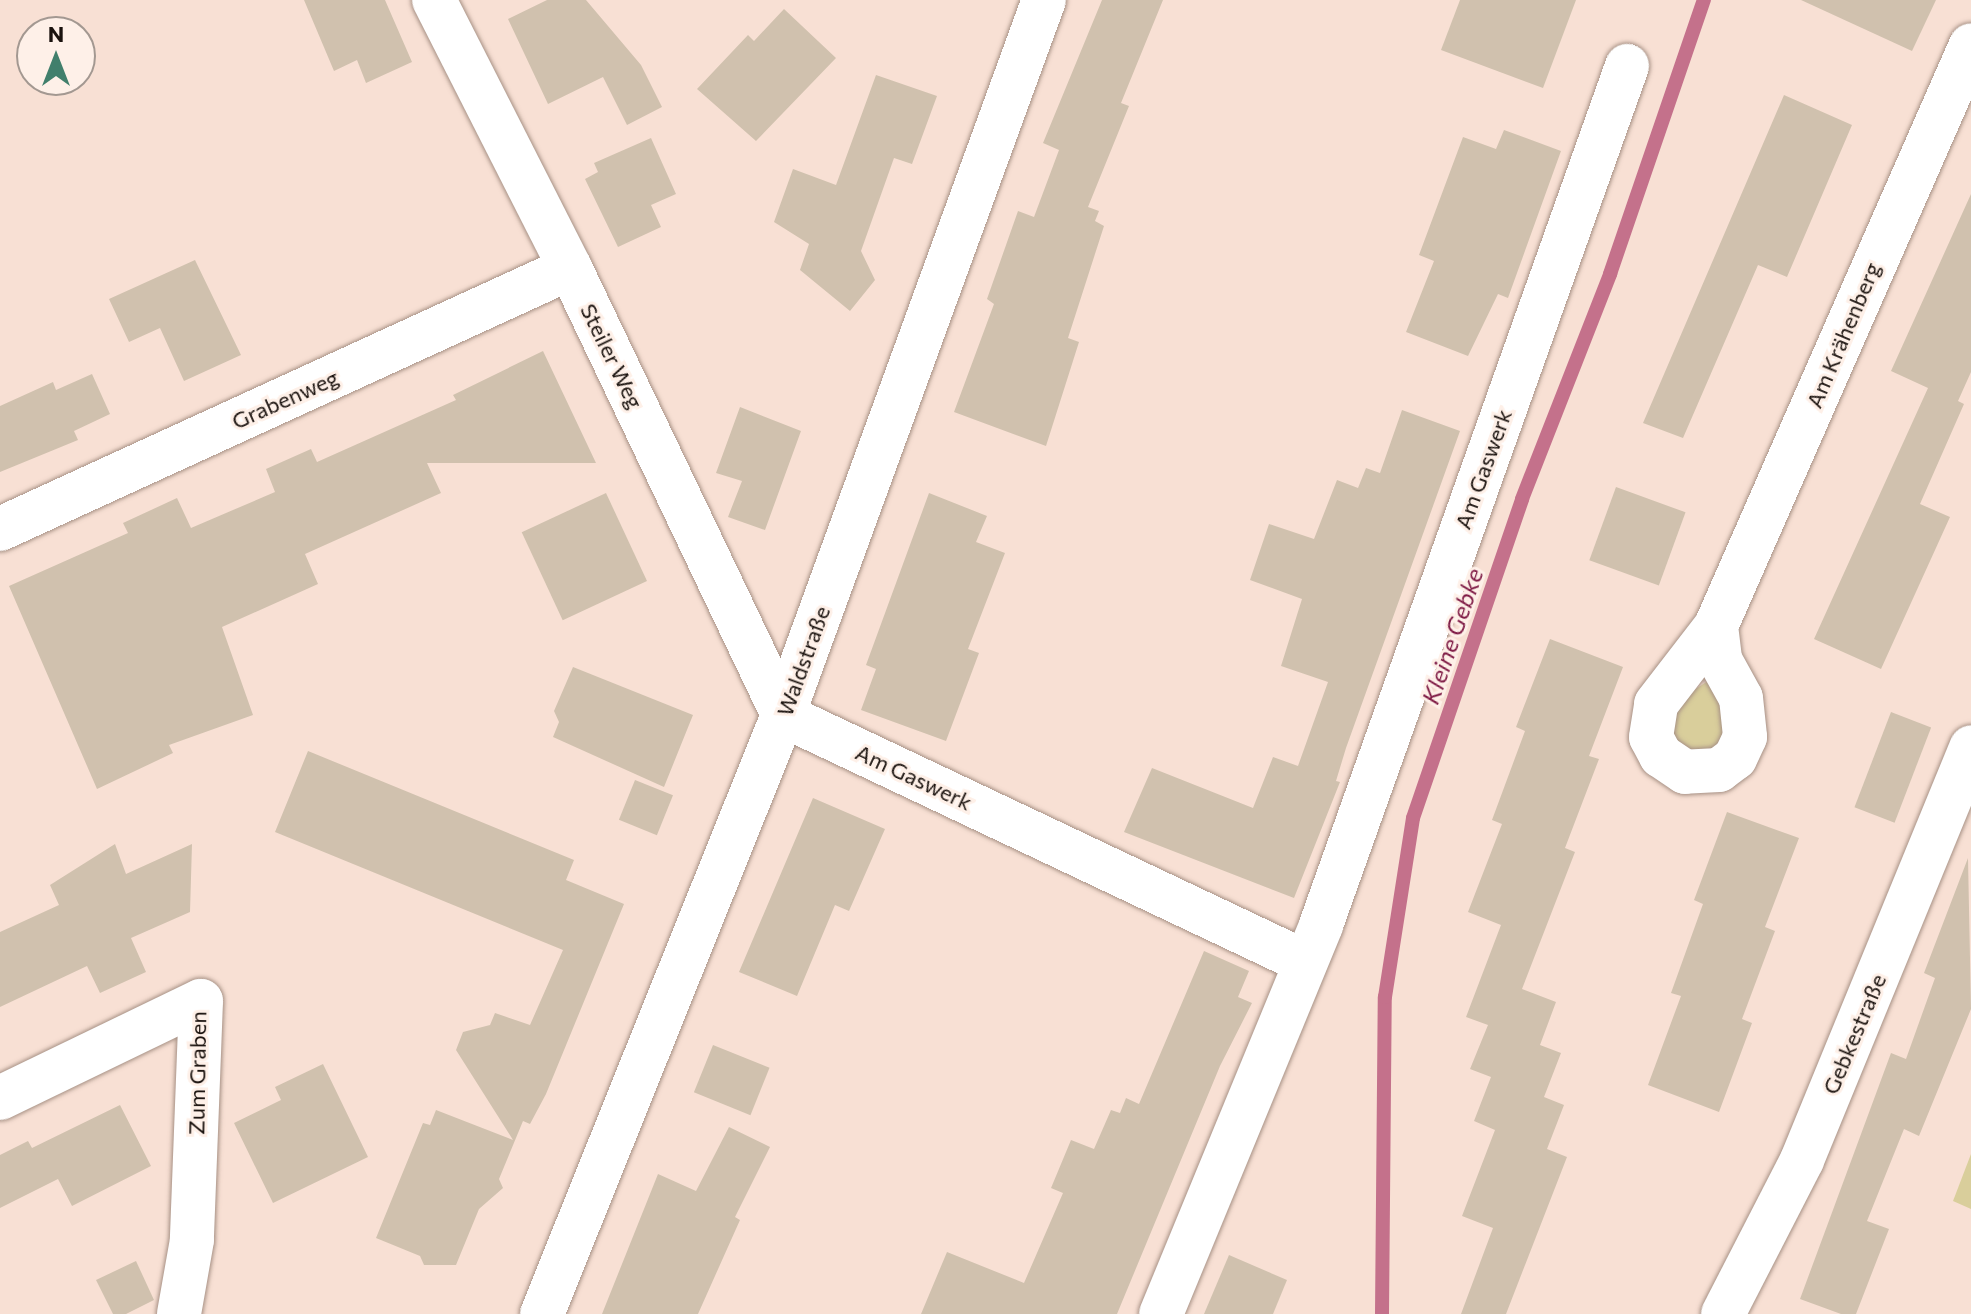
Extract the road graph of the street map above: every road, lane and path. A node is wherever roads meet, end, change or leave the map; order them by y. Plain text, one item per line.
1 (1044, 0) edge
2 (440, 3) edge
3 (1971, 45) edge
4 (1627, 66) dead end
5 (570, 268) junction
6 (0, 529) edge
7 (1716, 626) dead end
8 (783, 715) junction
9 (1971, 747) edge
10 (1305, 962) junction
11 (0, 1098) edge
12 (179, 1314) edge
13 (542, 1314) edge
14 (1161, 1314) edge
15 (1723, 1314) edge

1 - 8 street, Waldstraße
2 - 5 street, Steiler Weg
3 - 7 street, Am Krähenberg
4 - 10 street, Am Gaswerk
5 - 6 street, Grabenweg
5 - 8 street, Steiler Weg
8 - 10 street, Am Gaswerk
8 - 13 street, Waldstraße
9 - 15 street, Gebkestraße
10 - 14 street, Am Gaswerk
11 - 12 street, Zum Graben

